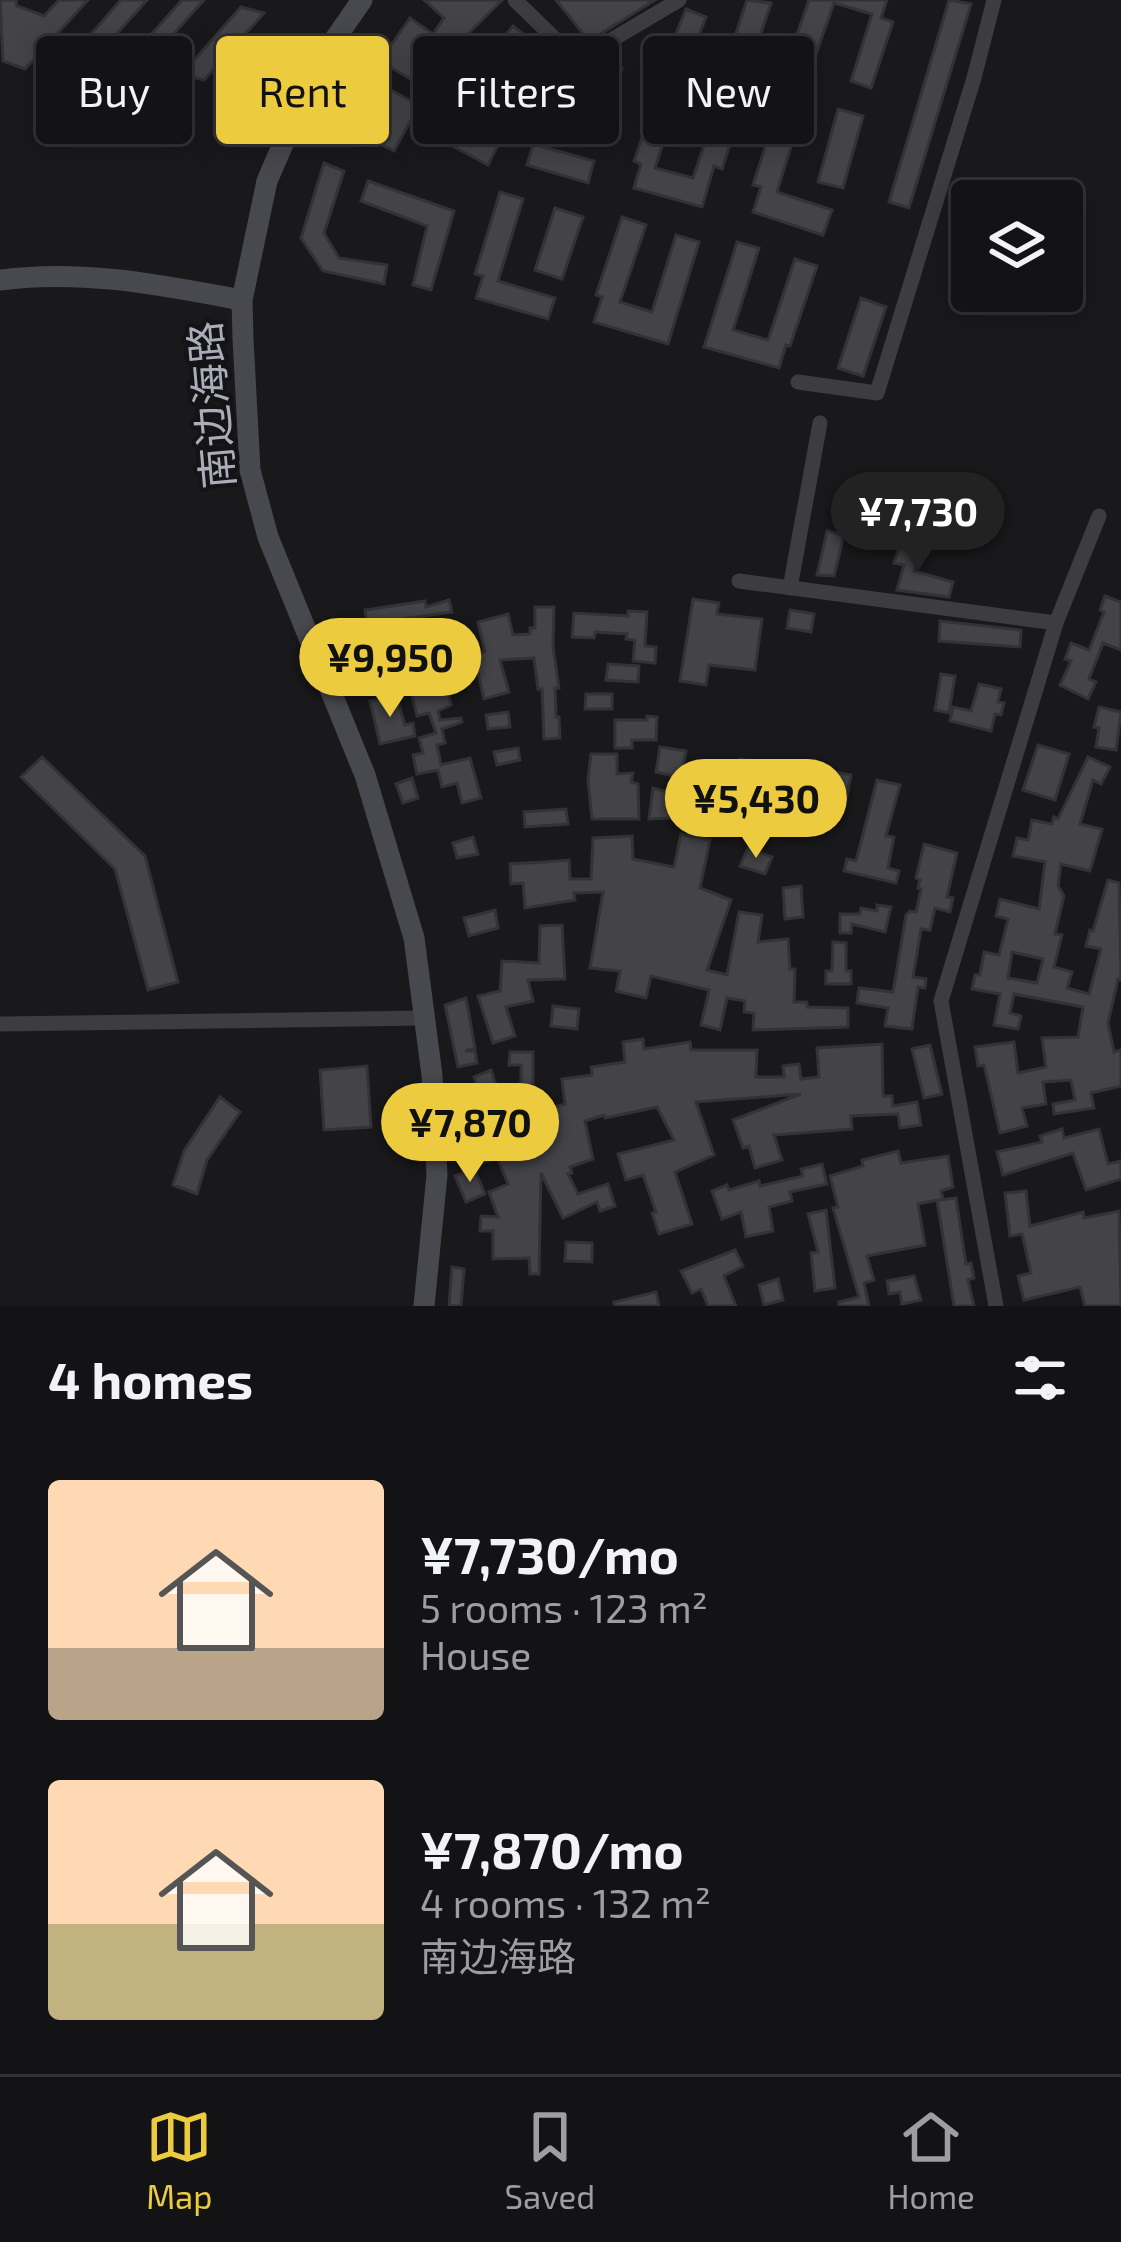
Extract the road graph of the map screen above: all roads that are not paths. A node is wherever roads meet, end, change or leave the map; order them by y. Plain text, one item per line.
1 (362, 0) edge
2 (679, 0) edge
3 (994, 0) edge
4 (526, 4) edge
5 (0, 280) edge
6 (242, 300) junction
7 (798, 382) dead end
8 (820, 423) dead end
9 (1099, 516) dead end
10 (739, 581) dead end
11 (790, 588) junction
12 (1056, 623) junction
13 (424, 1018) junction
14 (0, 1024) edge
15 (424, 1306) edge
16 (996, 1306) edge

1 - 6 main road, 南边海路
2 - 4 street
3 - 7 street
5 - 6 main road
6 - 13 main road, 南边海路
8 - 11 street
9 - 12 street
10 - 11 street
11 - 12 street
12 - 16 street
13 - 14 street
13 - 15 main road, 南边海路

